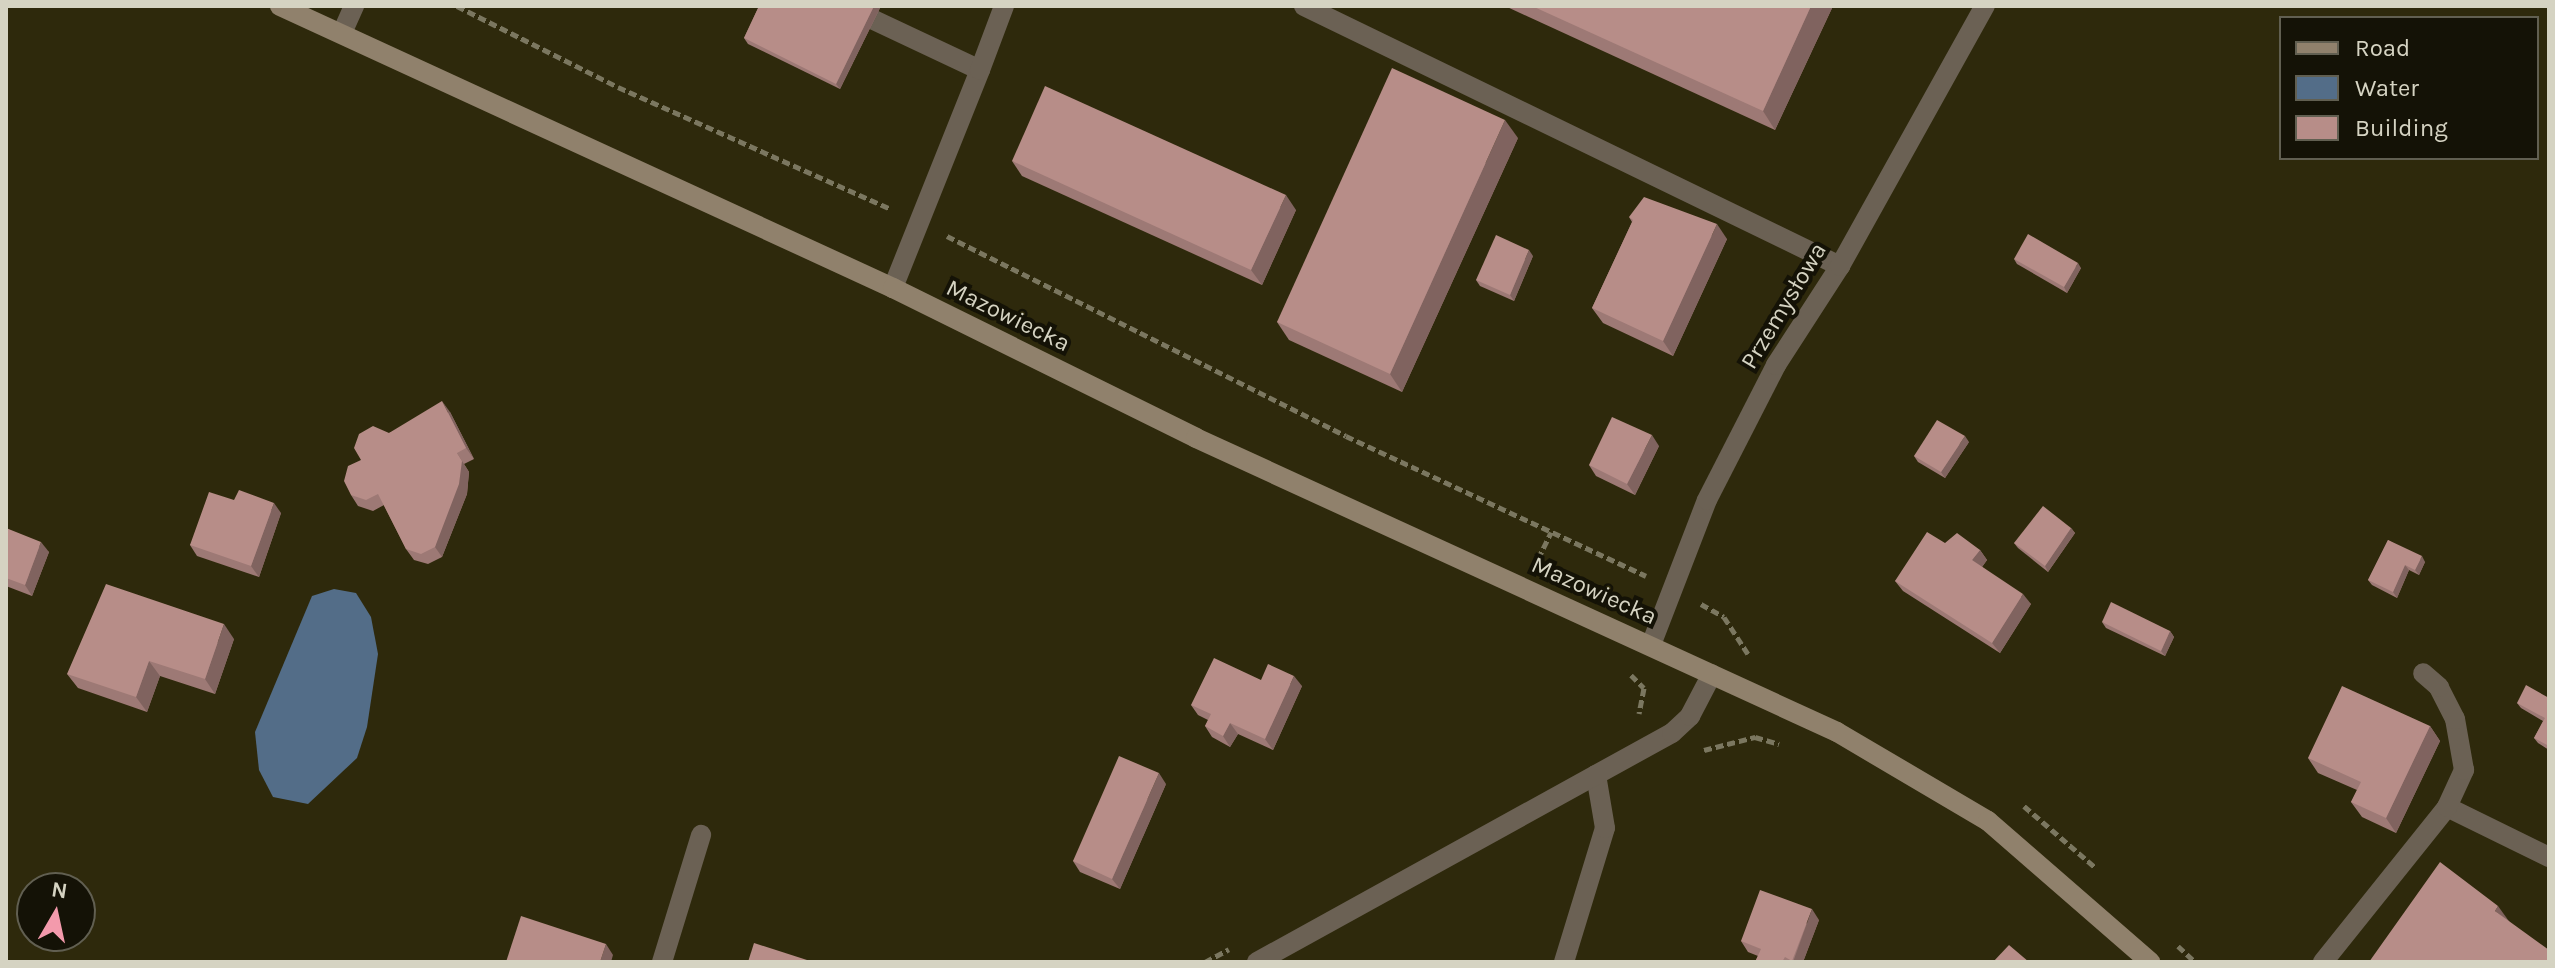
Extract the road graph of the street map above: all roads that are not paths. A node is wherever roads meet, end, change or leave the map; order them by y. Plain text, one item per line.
1 (280, 6) edge
2 (354, 6) edge
3 (844, 6) edge
4 (1004, 6) edge
5 (1304, 6) edge
6 (1985, 6) edge
7 (342, 33) junction
8 (980, 70) junction
9 (1840, 266) junction
10 (893, 288) junction
11 (1651, 645) junction
12 (2423, 673) dead end
13 (1712, 674) junction
14 (1596, 775) junction
15 (2447, 807) junction
16 (701, 835) dead end
17 (2549, 857) edge
18 (662, 962) edge
19 (1257, 962) edge
20 (1564, 962) edge
21 (2150, 962) edge
22 (2323, 962) edge

1 - 7 main road, Mazowiecka
2 - 7 street
3 - 8 street
4 - 8 street
5 - 9 street
6 - 9 street, Przemysłowa
7 - 10 main road, Mazowiecka
8 - 10 street
9 - 11 street, Przemysłowa
10 - 11 main road, Mazowiecka
11 - 13 main road, Mazowiecka
12 - 15 street
13 - 14 street
13 - 21 main road, Mazowiecka
14 - 19 street
14 - 20 street
15 - 17 street
15 - 22 street
16 - 18 street

